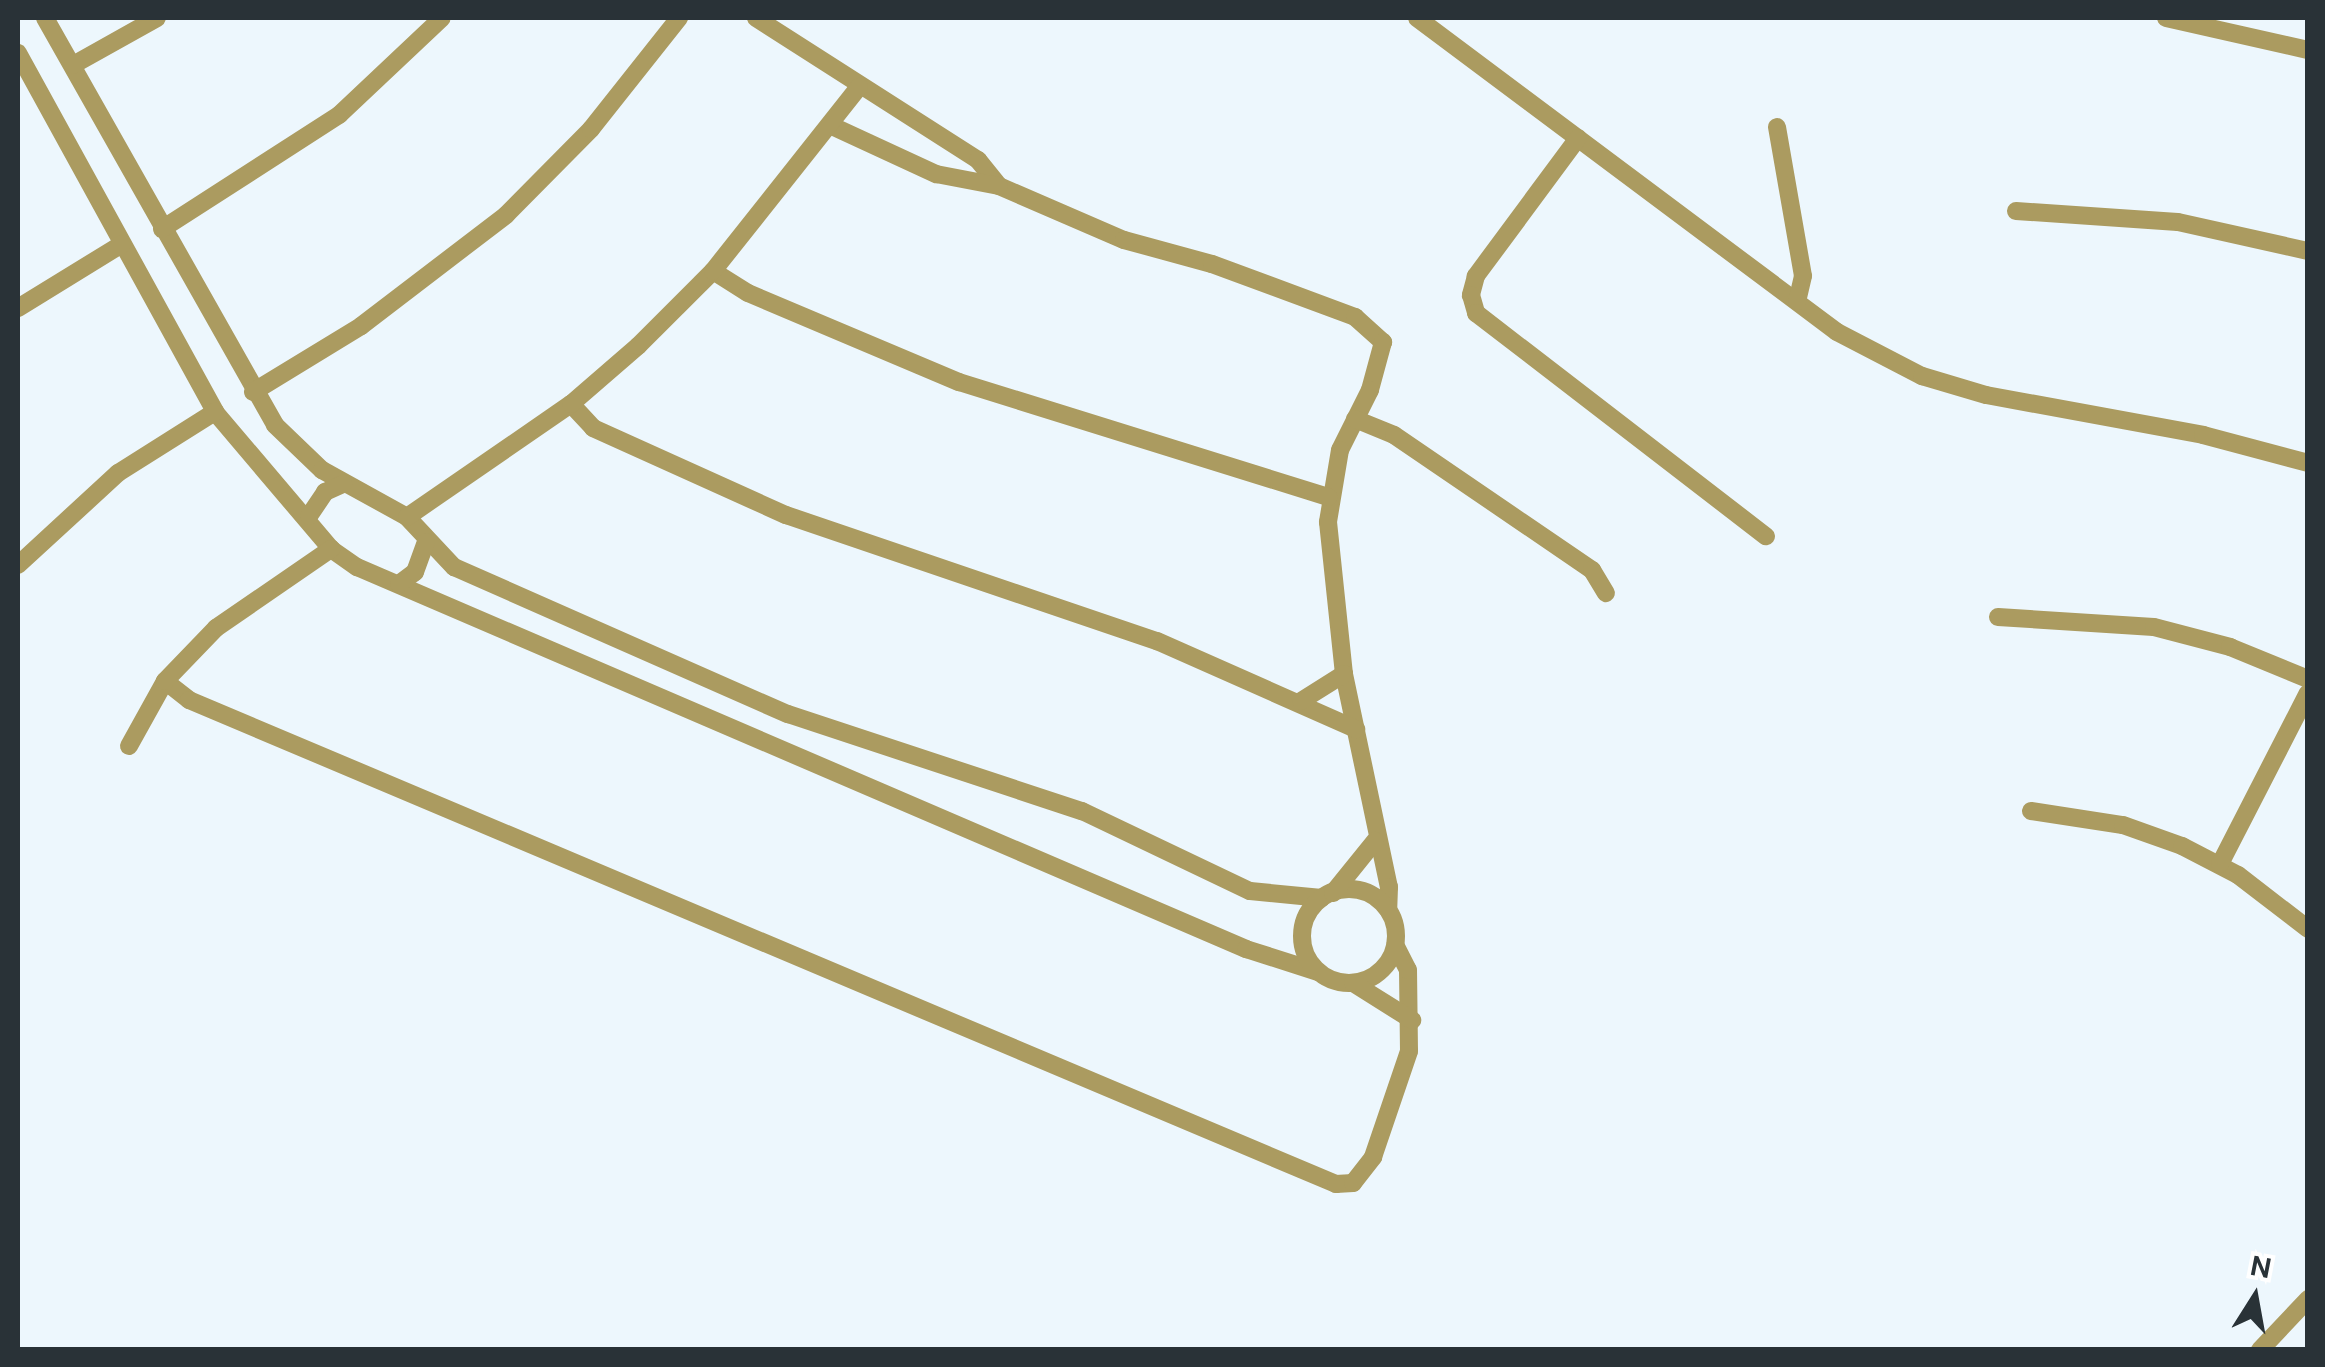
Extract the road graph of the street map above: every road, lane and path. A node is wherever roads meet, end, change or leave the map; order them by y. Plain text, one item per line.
1 (45, 18) edge
2 (157, 18) edge
3 (442, 18) edge
4 (679, 18) edge
5 (756, 18) edge
6 (1417, 18) edge
7 (2166, 18) edge
8 (2308, 50) edge
9 (18, 53) edge
10 (72, 65) junction
11 (35, 84) junction
12 (859, 87) junction
13 (18, 94) edge
14 (832, 126) junction
15 (1777, 128) dead end
16 (1578, 138) junction
17 (999, 186) junction
18 (2016, 211) dead end
19 (162, 229) junction
20 (122, 244) junction
21 (2308, 250) edge
22 (713, 272) junction
23 (1797, 301) junction
24 (18, 308) edge
25 (252, 392) junction
26 (571, 404) junction
27 (215, 412) junction
28 (1355, 419) junction
29 (2308, 463) edge
30 (343, 484) junction
31 (1328, 498) junction
32 (308, 516) junction
33 (407, 517) junction
34 (1766, 536) dead end
35 (426, 542) junction
36 (331, 549) junction
37 (18, 566) edge
38 (399, 584) junction
39 (1606, 592) dead end
40 (1998, 616) dead end
41 (1344, 674) junction
42 (2308, 678) edge
43 (165, 681) junction
44 (2308, 693) edge
45 (1301, 701) junction
46 (1356, 729) junction
47 (129, 746) dead end
48 (2032, 811) dead end
49 (1375, 841) junction
50 (2220, 864) junction
51 (1327, 895) junction
52 (1388, 910) junction
53 (2308, 929) edge
54 (1395, 945) junction
55 (1318, 972) junction
56 (1353, 983) junction
57 (1412, 1020) junction
58 (2308, 1299) edge
59 (2260, 1350) edge

1 - 10 street
2 - 10 street
3 - 19 street
4 - 25 street
5 - 12 street
6 - 16 street
7 - 8 street
9 - 11 street
10 - 19 street
11 - 13 street
11 - 20 street
12 - 14 street
12 - 17 street
14 - 17 street
14 - 22 street
15 - 23 street
16 - 23 street
16 - 34 street
17 - 28 street
18 - 21 street
19 - 25 street
20 - 24 street
20 - 27 street
22 - 26 street
22 - 31 street
23 - 29 street
25 - 30 street
26 - 33 street
26 - 45 street
27 - 32 street
27 - 37 street
28 - 31 street
28 - 39 street
30 - 32 street
30 - 33 street
31 - 41 street
32 - 36 street
33 - 35 street
35 - 38 street
35 - 51 street
36 - 38 street
36 - 43 street
38 - 55 street
40 - 42 street
41 - 45 street
41 - 46 street
43 - 47 street
43 - 57 street
44 - 50 street
45 - 46 street
46 - 49 street
48 - 50 street
49 - 51 street
49 - 52 street
50 - 53 street
51 - 52 street
51 - 55 street
52 - 54 street
54 - 56 street
54 - 57 street
55 - 56 street
56 - 57 street
58 - 59 street

